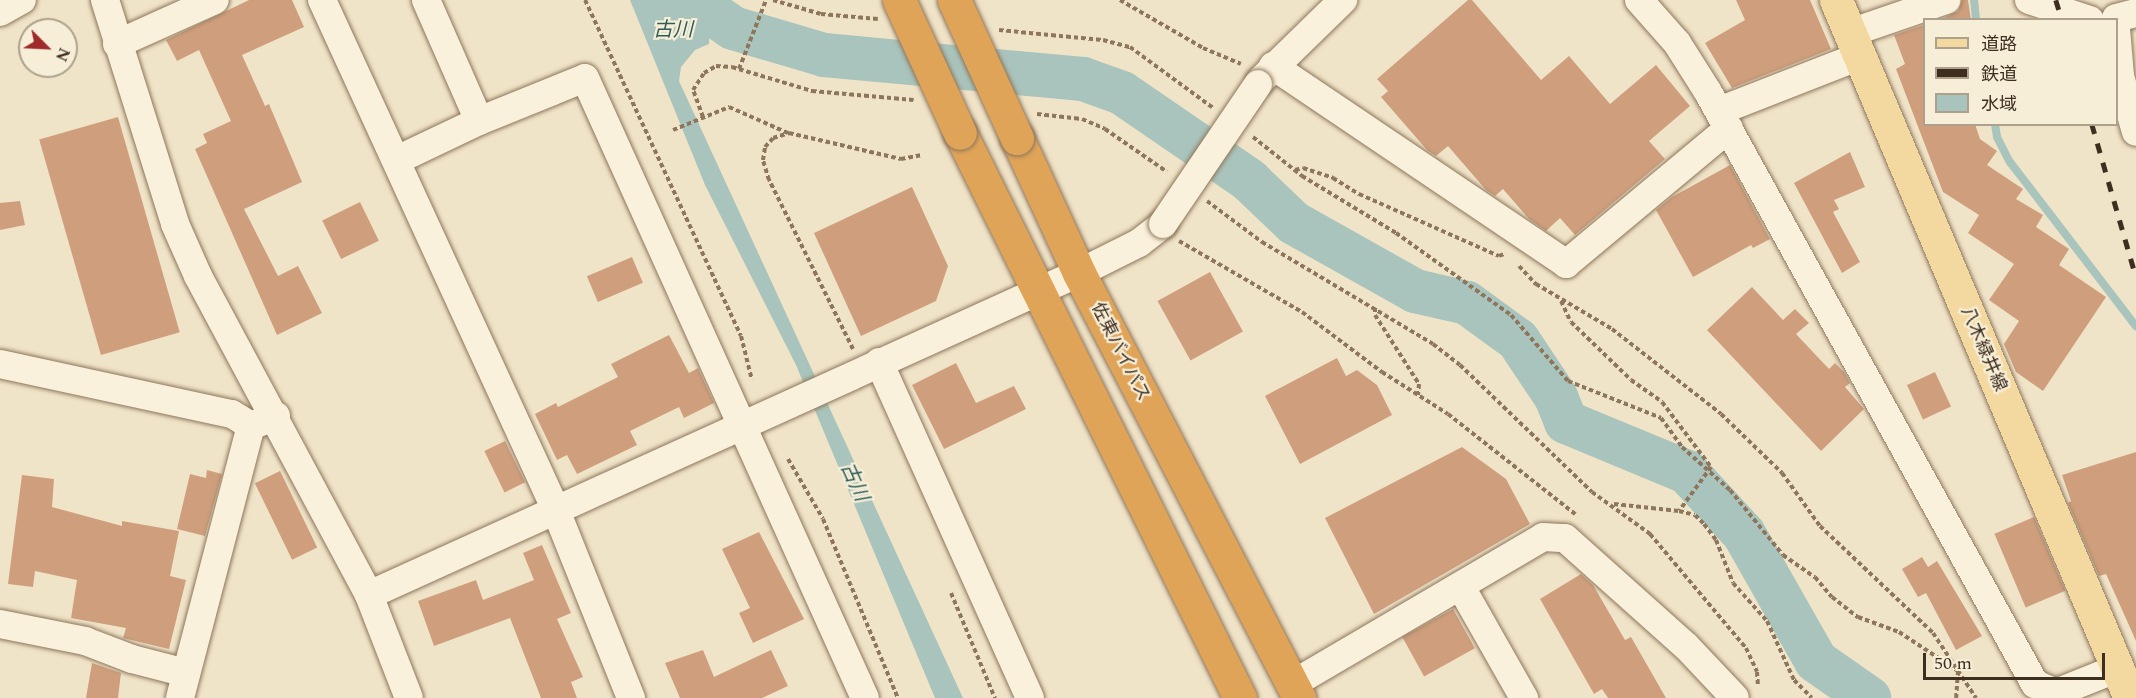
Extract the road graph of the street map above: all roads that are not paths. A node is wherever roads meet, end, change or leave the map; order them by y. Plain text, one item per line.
1 (22, 0) edge
2 (105, 0) edge
3 (214, 0) edge
4 (321, 0) edge
5 (426, 0) edge
6 (954, 0) edge
7 (1343, 0) edge
8 (1639, 0) edge
9 (1836, 0) edge
10 (1946, 0) edge
11 (2029, 0) edge
12 (895, 10) edge
13 (0, 12) edge
14 (2111, 15) edge
15 (117, 44) junction
16 (1855, 45) junction
17 (2118, 58) edge
18 (1258, 72) junction
19 (2127, 114) edge
20 (1724, 119) junction
21 (479, 121) junction
22 (397, 160) junction
23 (1079, 273) junction
24 (1038, 292) junction
25 (862, 363) junction
26 (0, 364) edge
27 (263, 421) junction
28 (743, 426) junction
29 (555, 508) junction
30 (1461, 587) junction
31 (369, 595) junction
32 (0, 624) edge
33 (2118, 668) junction
34 (183, 686) edge
35 (1295, 691) edge
36 (1743, 691) edge
37 (409, 698) edge
38 (631, 698) edge
39 (865, 698) edge
40 (1030, 698) edge
41 (1239, 698) edge
42 (1524, 698) edge
43 (2130, 698) edge

1 - 13 street
2 - 15 street
3 - 15 street
4 - 22 street
5 - 21 street
6 - 23 highway, 佐東バイパス, bridge
7 - 18 street
8 - 20 street
9 - 16 main road, 八木緑井線
10 - 16 street
11 - 14 street
12 - 24 highway, bridge
15 - 27 street
16 - 20 street
16 - 33 main road, 八木緑井線
17 - 19 street
18 - 20 street
18 - 23 street, bridge
20 - 33 street
21 - 22 street
21 - 28 street
22 - 29 street
23 - 24 street
23 - 35 highway, 佐東バイパス
24 - 25 street
24 - 41 highway
25 - 28 street
25 - 40 street
26 - 27 street
27 - 31 street
27 - 34 street
28 - 29 street
28 - 39 street
29 - 31 street
29 - 38 street
30 - 35 street
30 - 36 street
30 - 42 street
31 - 37 street
32 - 34 street
33 - 43 main road, 八木緑井線

